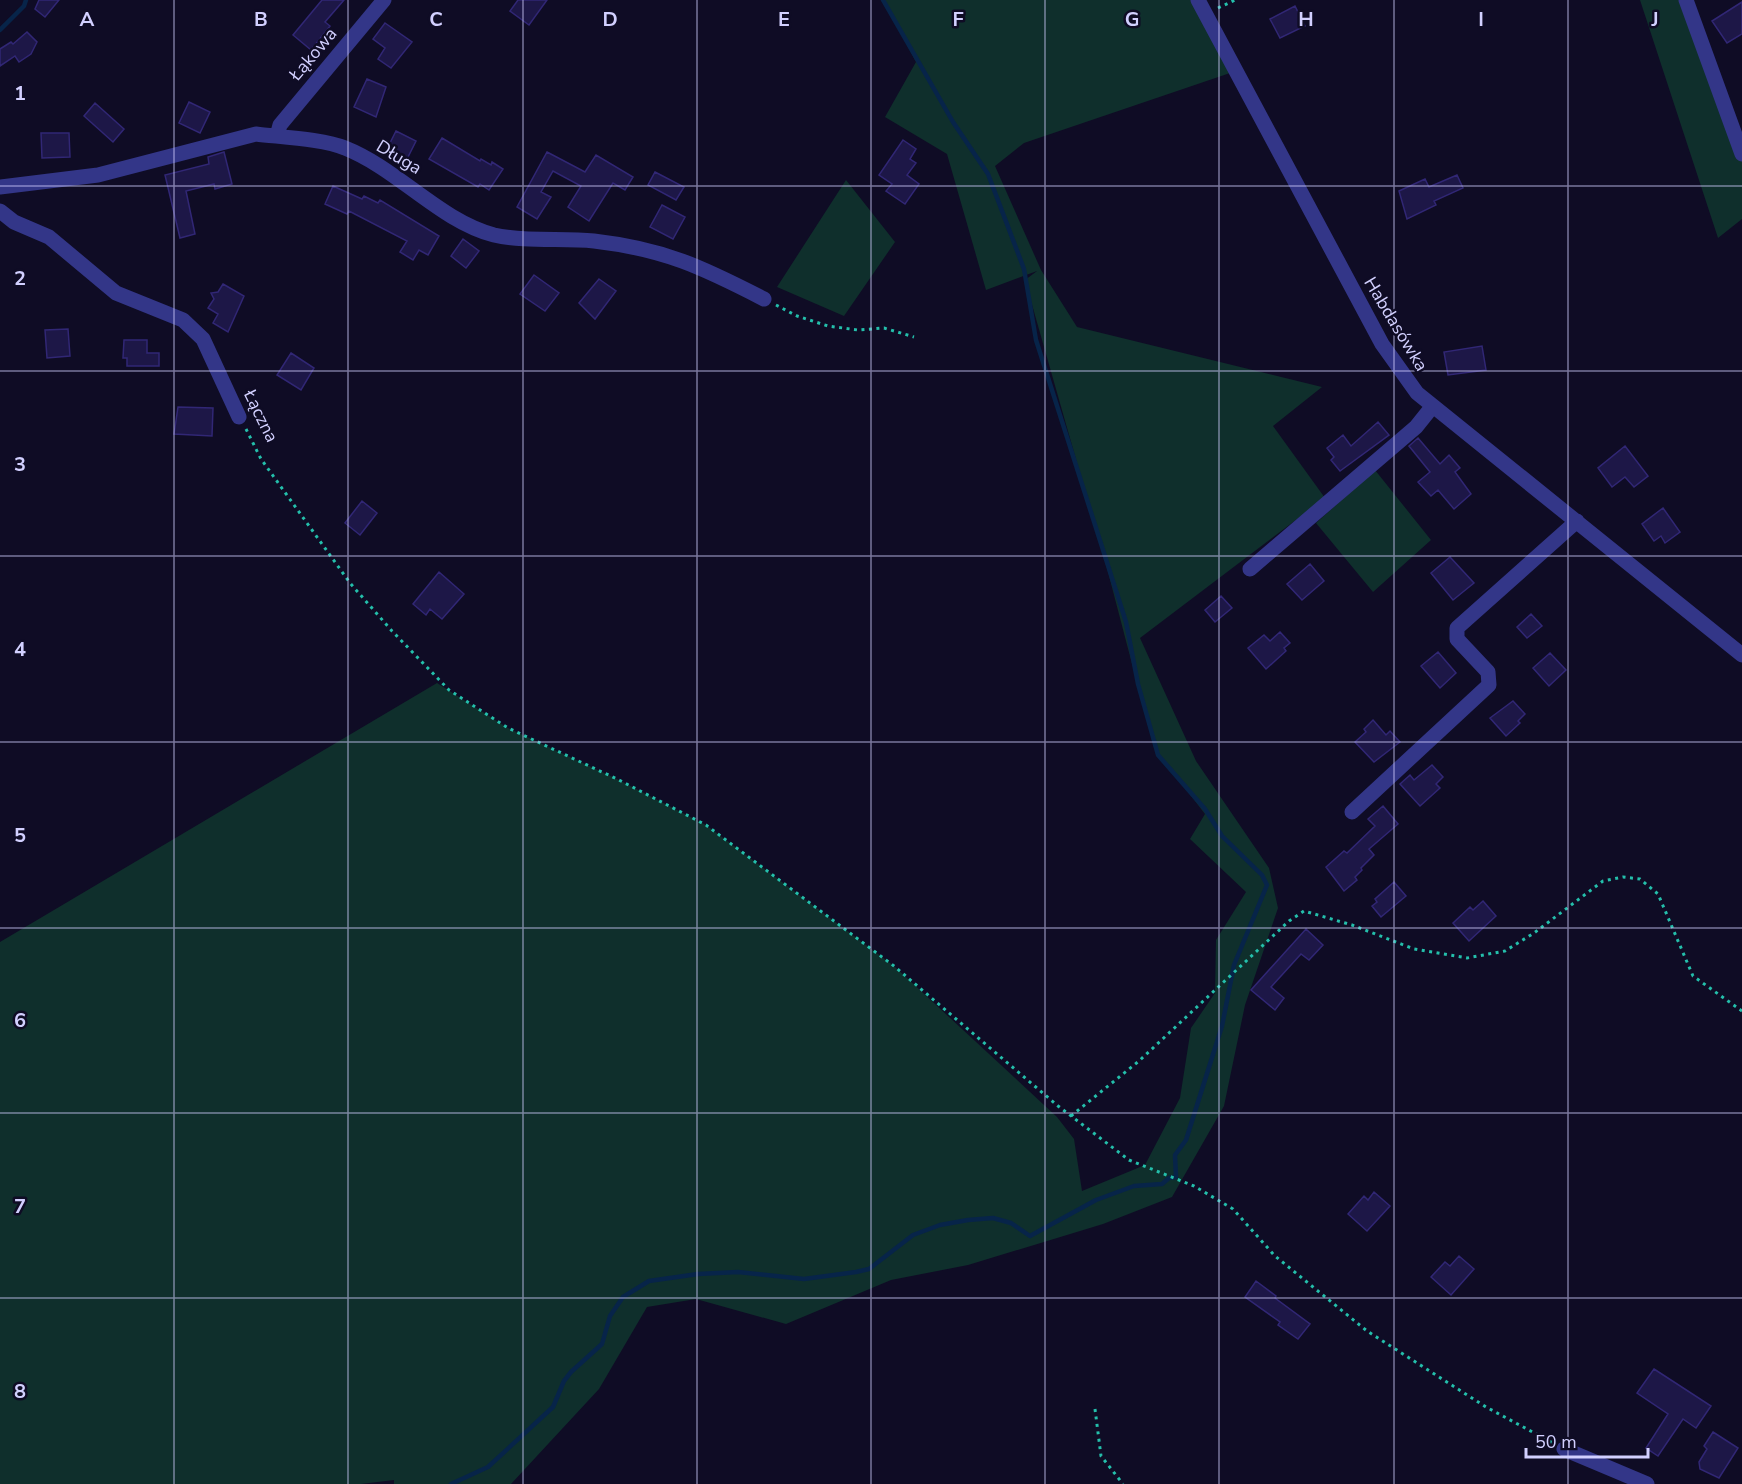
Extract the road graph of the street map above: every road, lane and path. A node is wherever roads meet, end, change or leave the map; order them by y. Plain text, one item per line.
1 (384, 0) edge
2 (1198, 0) edge
3 (1686, 0) edge
4 (277, 136) junction
5 (1742, 154) edge
6 (0, 187) edge
7 (0, 211) edge
8 (764, 299) joint
9 (914, 337) dead end
10 (1432, 407) junction
11 (239, 417) joint
12 (1577, 521) junction
13 (1250, 570) dead end
14 (1742, 655) edge
15 (1352, 812) dead end
16 (1742, 1011) edge
17 (1071, 1116) junction
18 (1095, 1409) dead end
19 (1564, 1449) joint
20 (1123, 1484) edge
21 (1647, 1484) edge

1 - 4 street, Łąkowa
2 - 10 street, Habdasówka
3 - 5 street
4 - 6 street, Długa
4 - 8 street, Długa
7 - 11 street, Łączna
8 - 9 path
10 - 12 street, Habdasówka
10 - 13 street
11 - 17 path, Łączna
12 - 14 street, Habdasówka
12 - 15 street
16 - 17 path
17 - 19 path, Łączna
18 - 20 path
19 - 21 street

